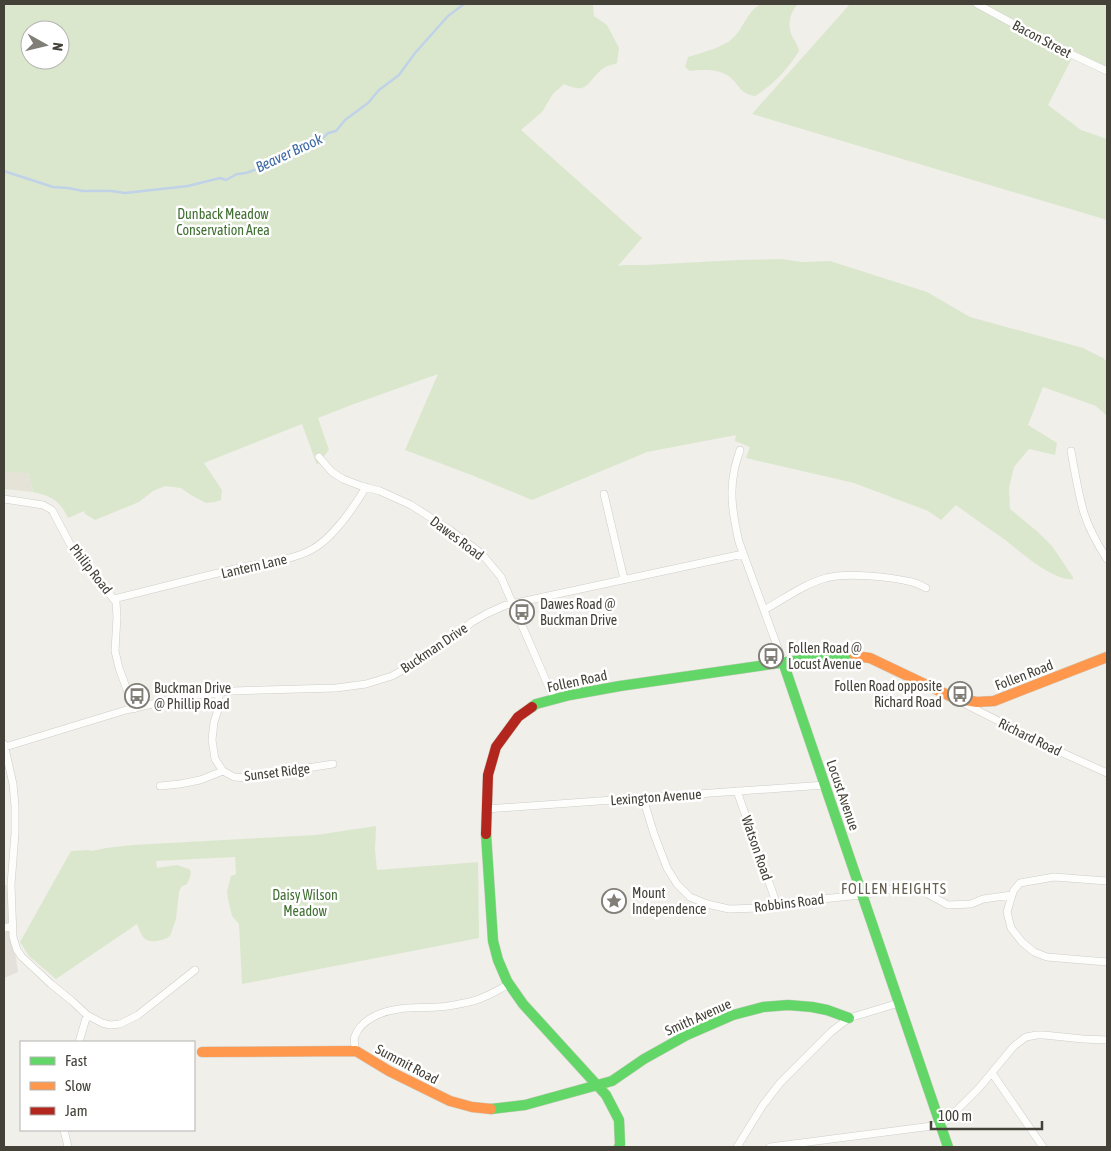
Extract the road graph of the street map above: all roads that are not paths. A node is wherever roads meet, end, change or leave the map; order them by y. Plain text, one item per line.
1 (977, 4) edge
2 (1107, 71) edge
3 (740, 450) dead end
4 (1071, 451) dead end
5 (319, 457) dead end
6 (366, 488) junction
7 (604, 494) dead end
8 (4, 499) edge
9 (743, 554) junction
10 (1107, 559) edge
11 (624, 579) junction
12 (926, 588) dead end
13 (114, 599) junction
14 (512, 604) junction
15 (764, 610) junction
16 (1107, 657) edge
17 (783, 662) junction
18 (219, 693) junction
19 (954, 698) junction
20 (554, 699) junction
21 (134, 708) junction
22 (4, 746) edge
23 (333, 764) dead end
24 (223, 771) junction
25 (1107, 773) edge
26 (825, 785) junction
27 (160, 786) dead end
28 (737, 791) junction
29 (643, 798) junction
30 (486, 809) junction
31 (4, 877) edge
32 (1107, 881) edge
33 (11, 885) junction
34 (862, 895) junction
35 (1012, 895) junction
36 (777, 905) junction
37 (12, 926) junction
38 (4, 928) edge
39 (1107, 962) edge
40 (195, 970) dead end
41 (509, 984) junction
42 (899, 1002) junction
43 (87, 1016) junction
44 (849, 1018) junction
45 (1107, 1040) edge
46 (79, 1041) edge
47 (356, 1051) junction
48 (202, 1052) dead end
49 (992, 1073) junction
50 (596, 1085) junction
51 (940, 1125) junction
52 (64, 1131) edge
53 (68, 1147) edge
54 (619, 1147) edge
55 (737, 1147) edge
56 (770, 1147) edge
57 (948, 1147) edge
58 (1043, 1147) edge

1 - 2 street, Bacon Street
3 - 9 street, Locust Avenue
4 - 10 street
5 - 6 street, Dawes Road
6 - 13 street, Lantern Lane
6 - 14 street, Dawes Road
7 - 11 street
8 - 13 street, Philip Road
9 - 11 street, Buckman Drive
9 - 15 street, Locust Avenue
11 - 14 street, Buckman Drive
12 - 15 street
13 - 21 street, Philip Road
14 - 18 street, Buckman Drive
14 - 20 street, Dawes Road
15 - 17 street, Locust Avenue
16 - 19 street, Follen Road
17 - 19 street, Follen Road
17 - 20 street, Follen Road
17 - 26 street, Locust Avenue
18 - 21 street, Buckman Drive
18 - 24 street
19 - 25 street, Richard Road
20 - 30 street, Follen Road
21 - 22 street, Buckman Drive
22 - 33 street
23 - 24 street, Sunset Ridge
24 - 27 street
26 - 28 street, Lexington Avenue
26 - 34 street, Locust Avenue
28 - 29 street, Lexington Avenue
28 - 36 street, Watson Road
29 - 30 street, Lexington Avenue
29 - 36 street, Robbins Road
30 - 41 street, Follen Road
31 - 33 street
32 - 35 street, Robbins Road
33 - 37 street
34 - 35 street, Robbins Road
34 - 36 street, Robbins Road
34 - 42 street, Locust Avenue
35 - 39 street
37 - 38 street
37 - 43 street
40 - 43 street
41 - 47 street
41 - 50 street, Follen Road
42 - 44 street
42 - 51 street, Locust Avenue
43 - 46 street
44 - 50 street, Smith Avenue
44 - 55 street
45 - 49 street
47 - 48 street, Summit Road
47 - 50 street, Summit Road
49 - 51 street
49 - 58 street
50 - 54 street, Follen Road
51 - 56 street
51 - 57 street, Locust Avenue
52 - 53 street

